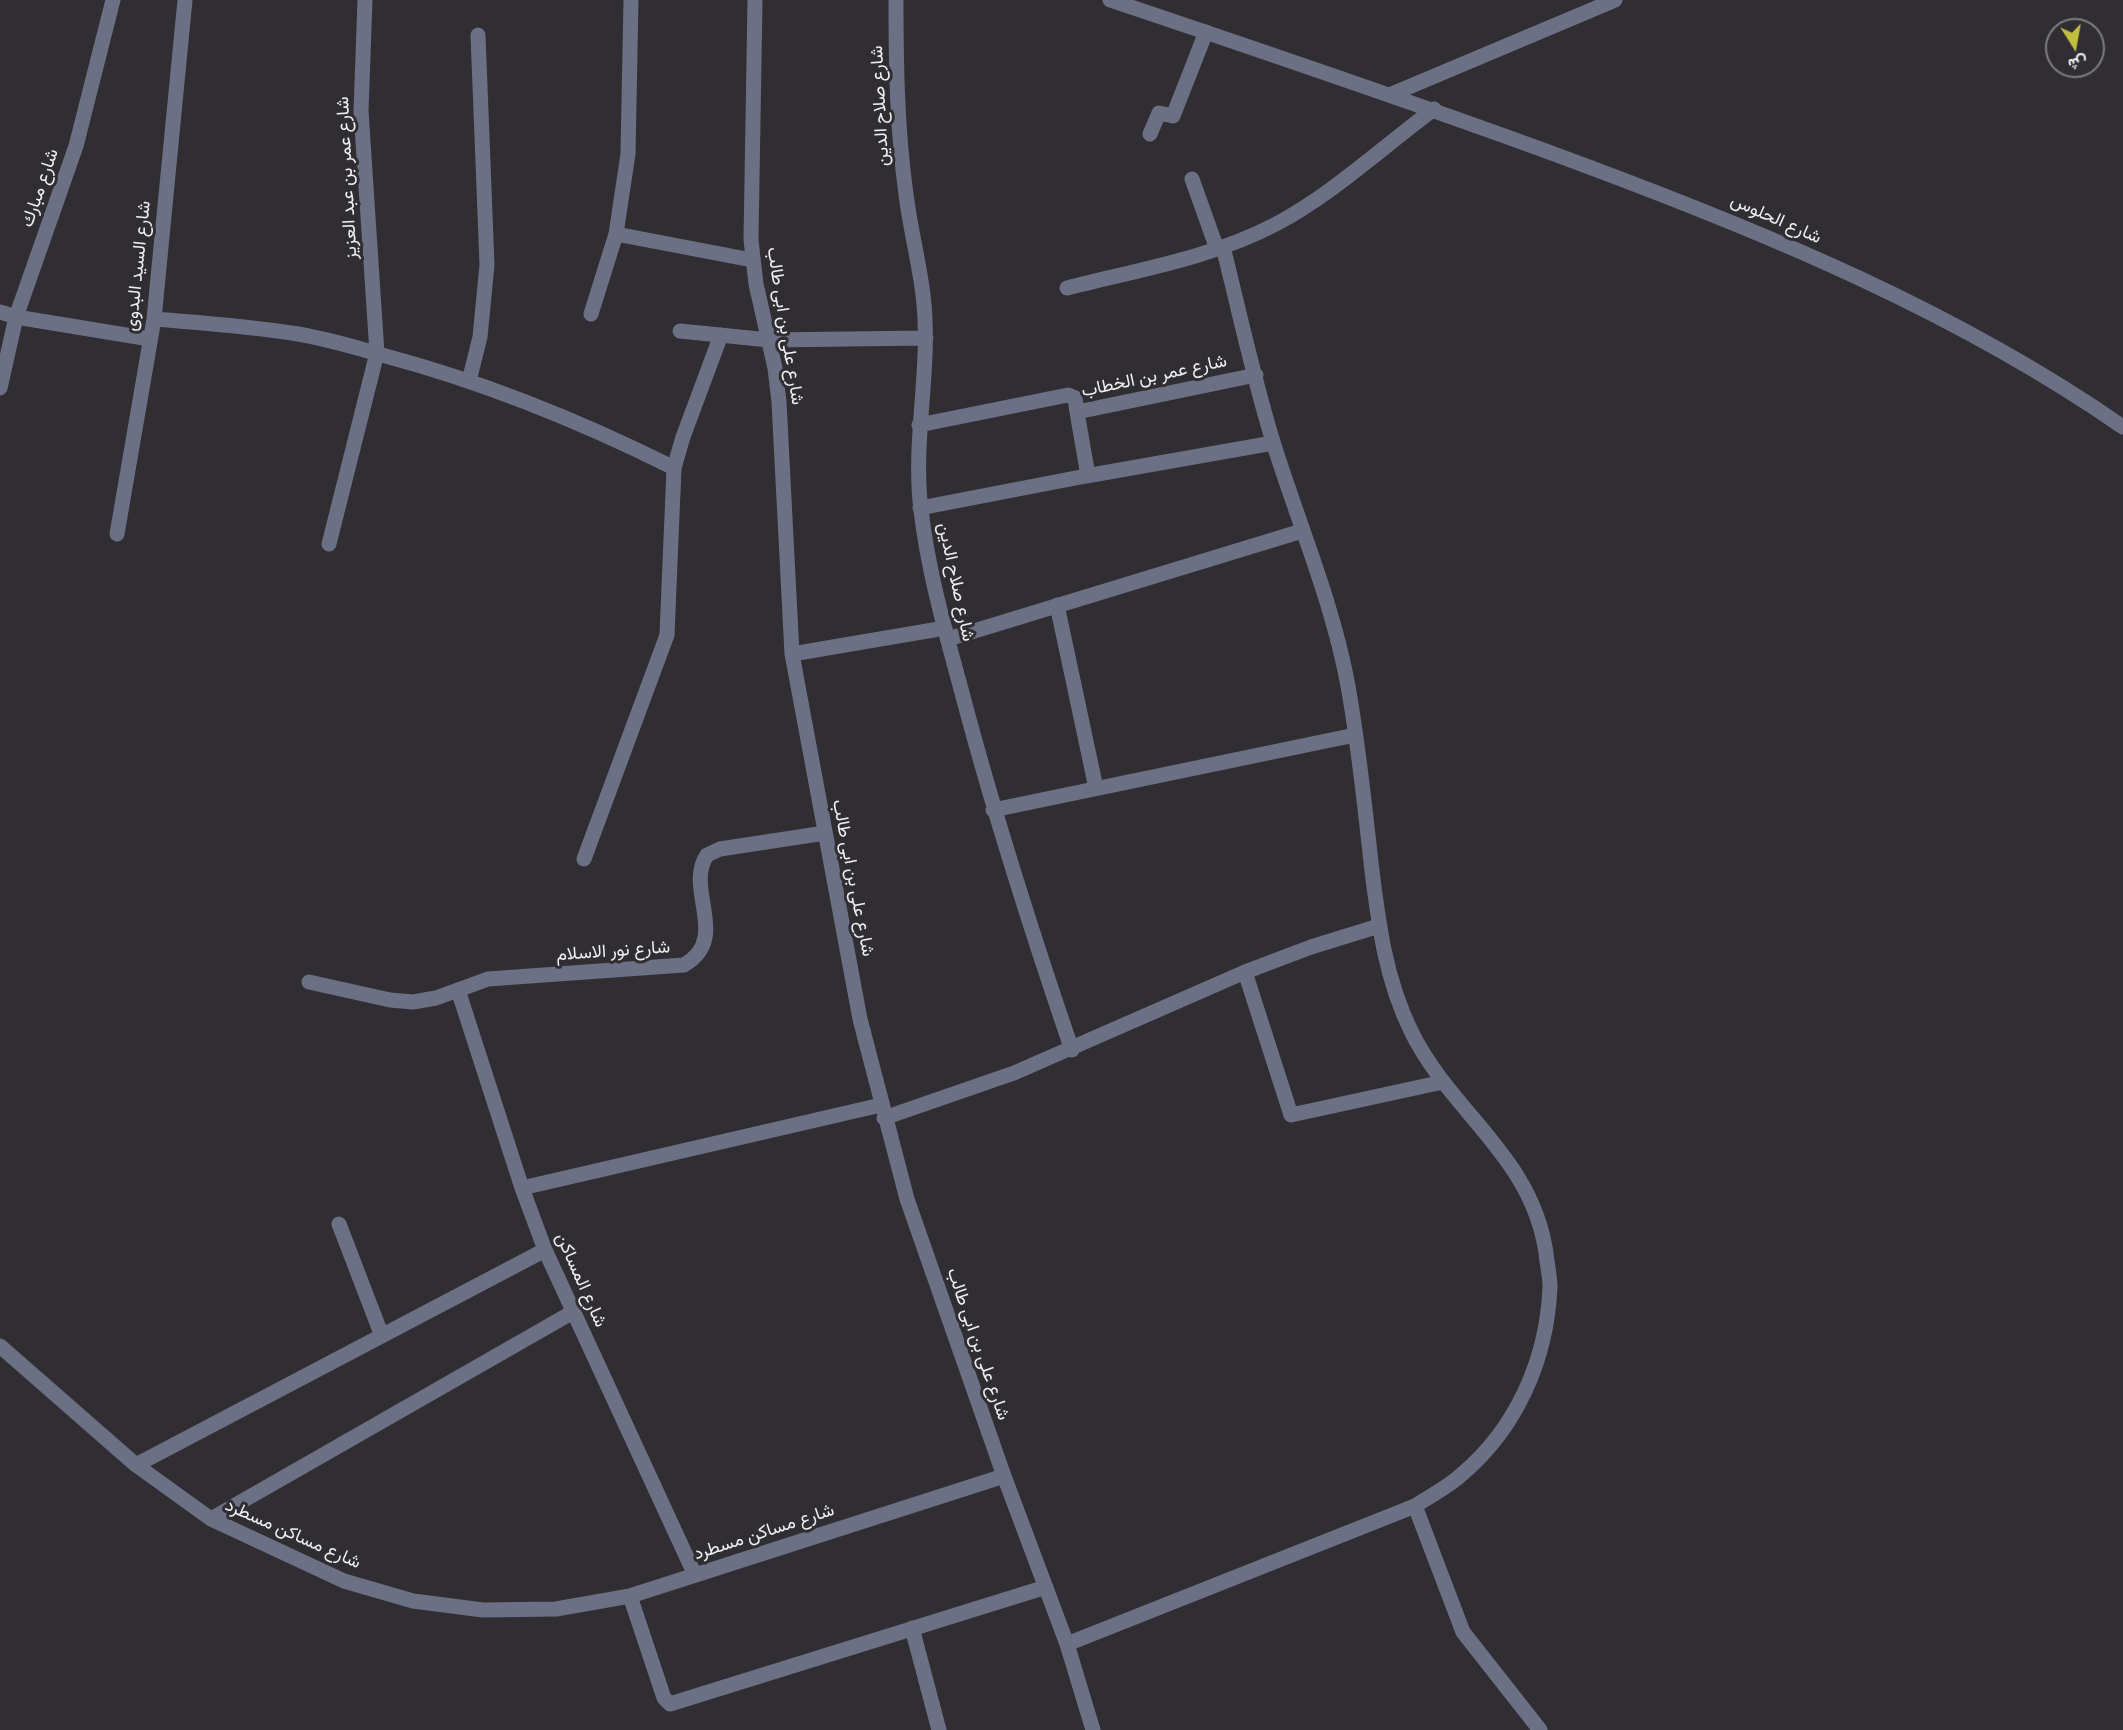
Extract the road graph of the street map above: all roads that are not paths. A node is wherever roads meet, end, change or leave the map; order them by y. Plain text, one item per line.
1 (113, 0) edge
2 (185, 0) edge
3 (365, 0) edge
4 (631, 0) edge
5 (755, 0) edge
6 (896, 0) edge
7 (1110, 0) edge
8 (1615, 0) edge
9 (1206, 32) junction
10 (478, 35) dead end
11 (1392, 94) junction
12 (1434, 109) junction
13 (1150, 134) dead end
14 (1192, 179) dead end
15 (616, 234) junction
16 (1220, 248) junction
17 (753, 260) junction
18 (1067, 288) dead end
19 (0, 312) edge
20 (591, 314) dead end
21 (16, 317) junction
22 (154, 319) junction
23 (680, 331) dead end
24 (721, 335) junction
25 (926, 338) junction
26 (150, 339) junction
27 (769, 340) junction
28 (377, 353) junction
29 (1256, 375) junction
30 (469, 381) junction
31 (0, 388) edge
32 (1077, 412) junction
33 (918, 425) junction
34 (2123, 427) edge
35 (1273, 443) junction
36 (674, 468) junction
37 (1086, 476) junction
38 (920, 508) junction
39 (1302, 531) junction
40 (117, 534) dead end
41 (329, 544) dead end
42 (1057, 605) junction
43 (946, 633) junction
44 (792, 654) junction
45 (1355, 735) junction
46 (1096, 789) junction
47 (993, 810) junction
48 (825, 833) junction
49 (584, 859) dead end
50 (1379, 926) junction
51 (1245, 972) junction
52 (309, 982) dead end
53 (458, 990) junction
54 (1072, 1050) junction
55 (1443, 1082) junction
56 (883, 1111) junction
57 (522, 1188) junction
58 (339, 1224) dead end
59 (545, 1250) junction
60 (573, 1312) junction
61 (382, 1336) junction
62 (0, 1346) edge
63 (136, 1465) junction
64 (1004, 1476) junction
65 (1415, 1506) junction
66 (211, 1519) junction
67 (695, 1575) junction
68 (1046, 1587) junction
69 (630, 1596) junction
70 (912, 1628) junction
71 (1067, 1644) junction
72 (939, 1730) edge
73 (1092, 1730) edge
74 (1540, 1730) edge

1 - 21 street, شارع مبارك
2 - 22 street, شارع السيد البدوى
3 - 28 street, شارع عمر بن عبد العزيز
4 - 15 street
5 - 17 street, شارع على بن ابى طالب
6 - 25 street, شارع صلاح الدين
7 - 9 street, شارع الحلوس
8 - 11 street
9 - 11 street, شارع الحلوس
9 - 13 street
10 - 30 street
11 - 12 street, شارع الحلوس
12 - 16 street
12 - 34 street, شارع الحلوس
14 - 16 street
15 - 17 street
15 - 20 street
16 - 18 street
16 - 29 street
17 - 27 street, شارع على بن ابى طالب
19 - 21 street
21 - 26 street
21 - 31 street, شارع مبارك
22 - 26 street, شارع السيد البدوى
22 - 28 street
23 - 24 street
24 - 27 street
24 - 36 street
25 - 27 street
25 - 33 street, شارع صلاح الدين
26 - 40 street, شارع السيد البدوى
27 - 44 street, شارع على بن ابى طالب
28 - 30 street
28 - 41 street, شارع عمر بن عبد العزيز
29 - 32 street, شارع عمر بن الخطاب
29 - 35 street
30 - 36 street
32 - 33 street
32 - 37 street, شارع عمر بن الخطاب
33 - 38 street, شارع صلاح الدين
35 - 37 street
35 - 39 street
36 - 49 street
37 - 38 street
38 - 43 street, شارع صلاح الدين
39 - 42 street
39 - 45 street
42 - 43 street
42 - 46 street
43 - 44 street
43 - 47 street, شارع صلاح الدين
44 - 48 street, شارع على بن ابى طالب
45 - 46 street
45 - 50 street
46 - 47 street
47 - 54 street, شارع صلاح الدين
48 - 53 street, شارع نور الاسلام
48 - 56 street, شارع على بن ابى طالب
50 - 51 street
50 - 55 street
51 - 54 street
51 - 55 street
52 - 53 street, شارع نور الاسلام
53 - 57 street, شارع المساكن
54 - 56 street
55 - 65 street
56 - 57 street
56 - 64 street, شارع على بن ابى طالب
57 - 59 street, شارع المساكن
58 - 61 street
59 - 60 street, شارع المساكن
59 - 61 street
60 - 66 street
60 - 67 street, شارع المساكن
61 - 63 street
62 - 63 street, شارع مساكن مسطرد
63 - 66 street, شارع مساكن مسطرد
64 - 67 street, شارع مساكن مسطرد
64 - 68 street, شارع على بن ابى طالب
65 - 71 street
65 - 74 street
66 - 69 street, شارع مساكن مسطرد
67 - 69 street, شارع مساكن مسطرد
68 - 70 street
68 - 71 street, شارع على بن ابى طالب
69 - 70 street
70 - 72 street
71 - 73 street, شارع على بن ابى طالب

